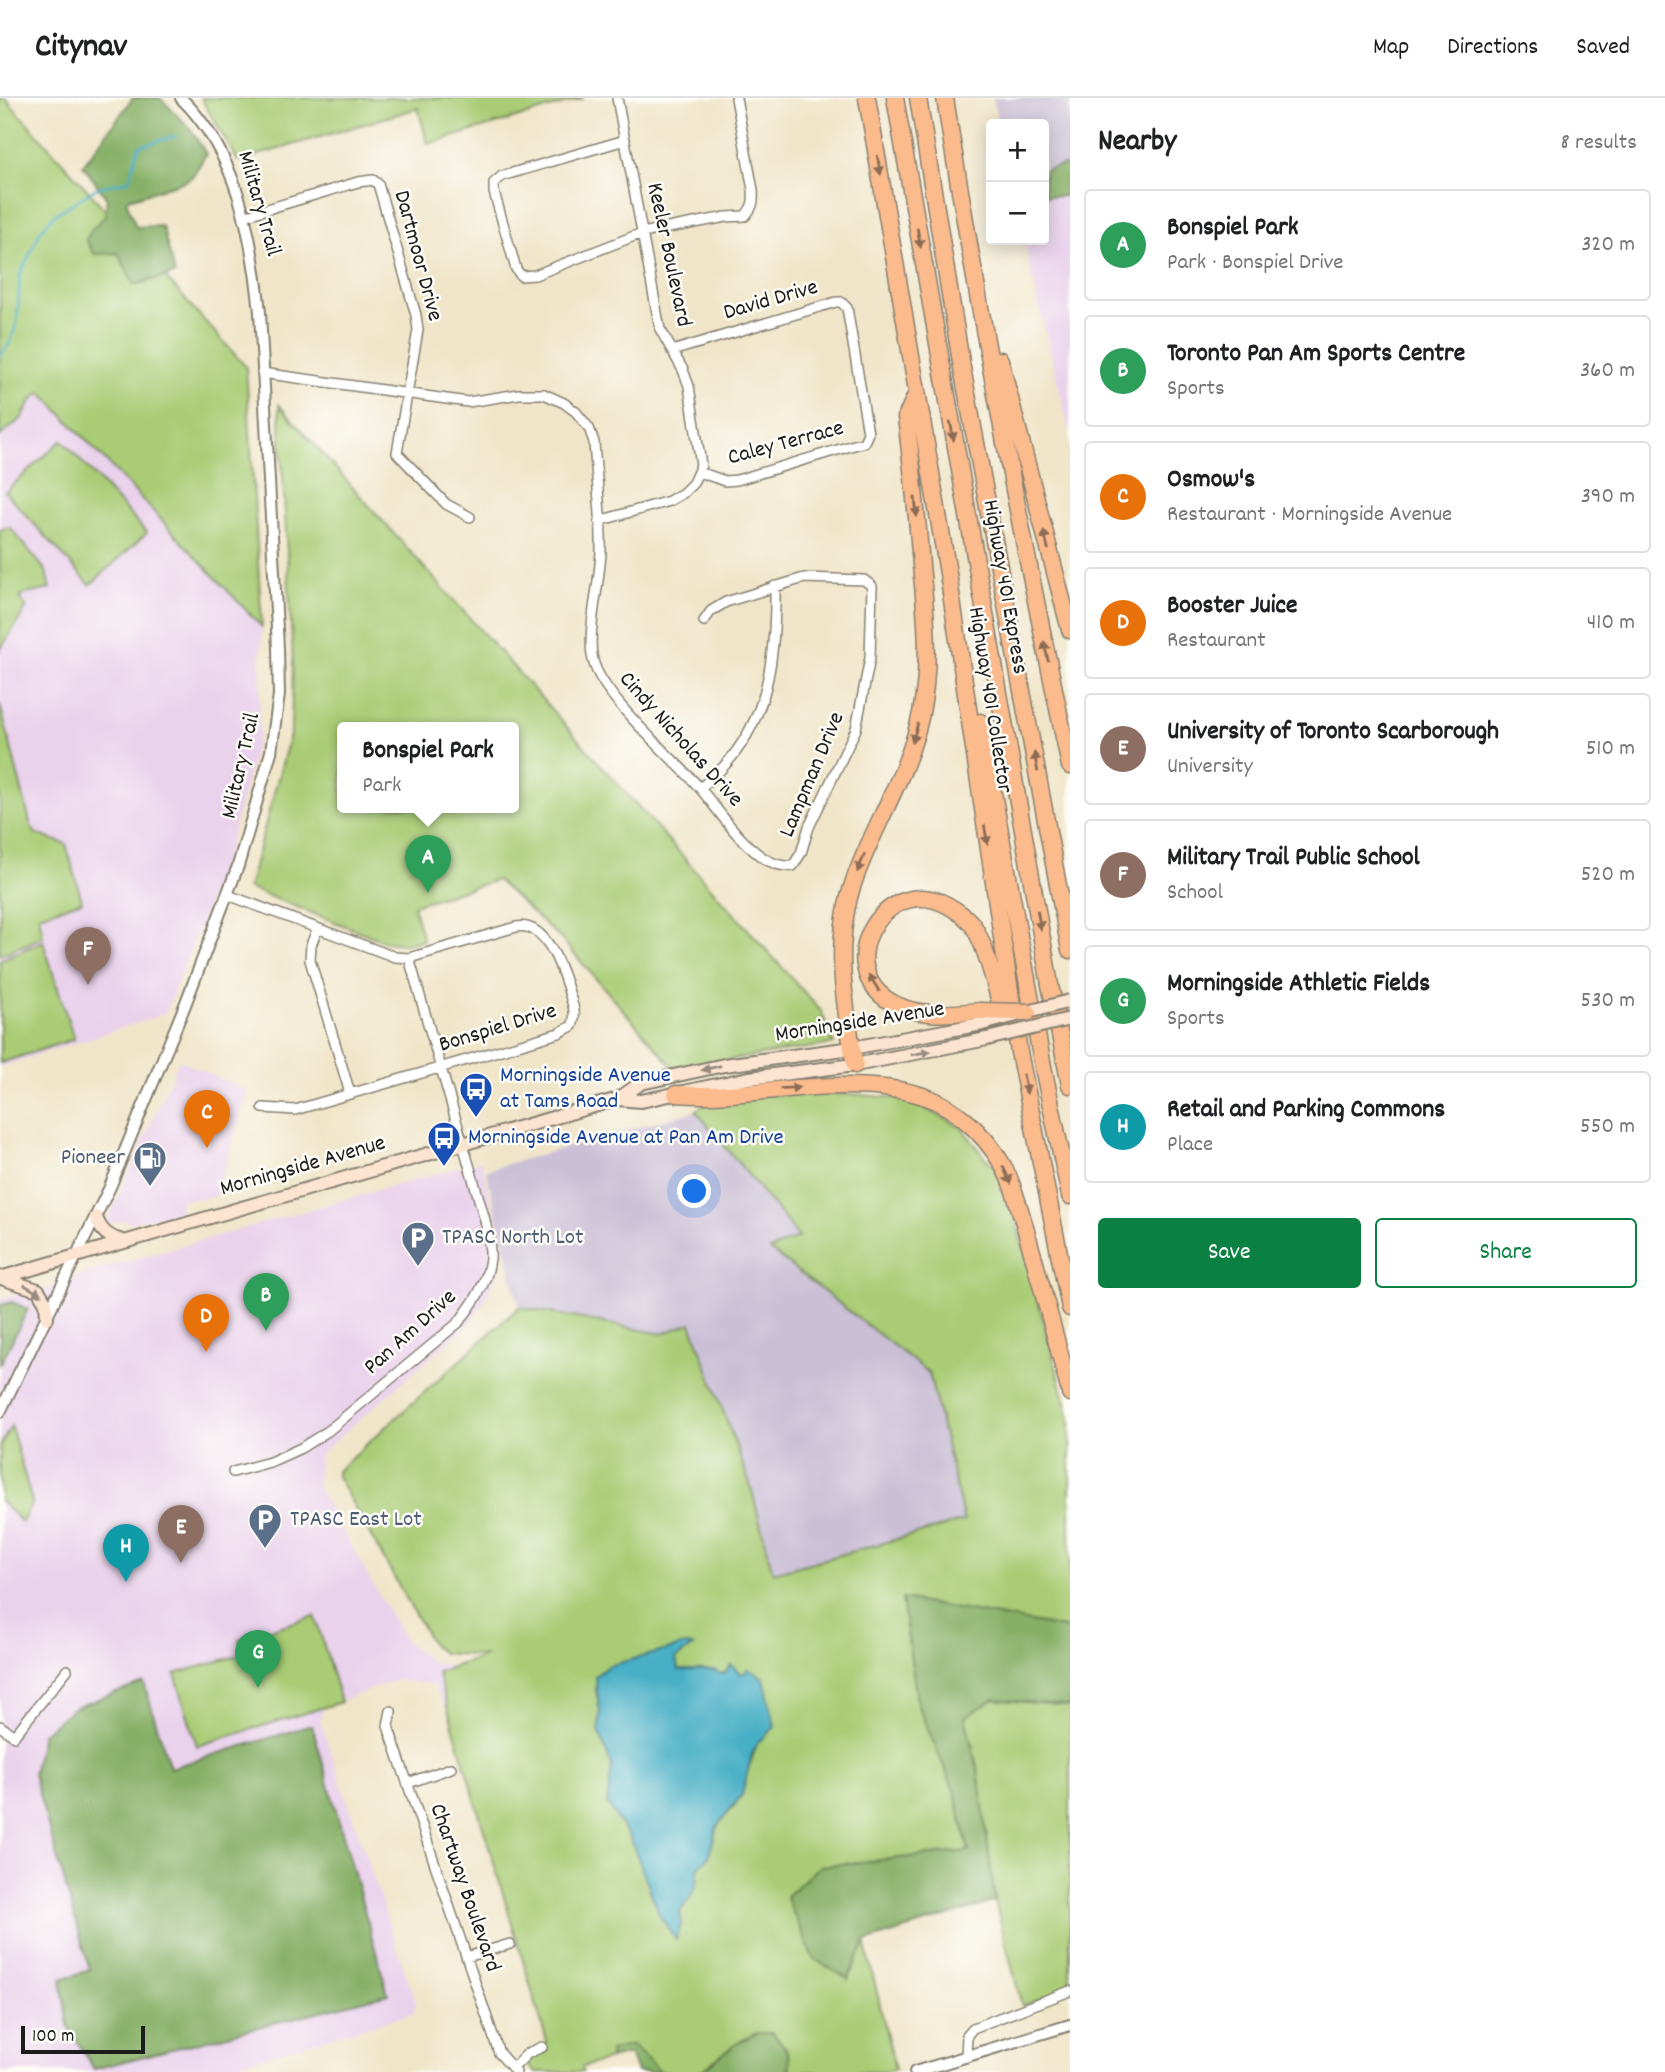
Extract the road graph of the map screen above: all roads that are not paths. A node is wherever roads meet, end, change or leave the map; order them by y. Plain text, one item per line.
1 (181, 98) edge
2 (617, 98) edge
3 (736, 98) edge
4 (867, 98) edge
5 (895, 98) edge
6 (918, 98) edge
7 (945, 98) edge
8 (625, 141) junction
9 (244, 216) junction
10 (965, 226) junction
11 (642, 233) junction
12 (672, 351) junction
13 (262, 373) junction
14 (408, 393) junction
15 (917, 393) junction
16 (867, 424) joint
17 (699, 472) junction
18 (470, 517) dead end
19 (599, 521) junction
20 (948, 573) junction
21 (775, 586) junction
22 (704, 621) dead end
23 (1070, 630) edge
24 (1070, 766) edge
25 (700, 788) junction
26 (793, 866) joint
27 (228, 895) junction
28 (317, 930) junction
29 (1070, 950) edge
30 (409, 958) junction
31 (1070, 1001) edge
32 (1028, 1012) joint
33 (981, 1018) junction
34 (1070, 1019) edge
35 (1019, 1052) junction
36 (853, 1056) junction
37 (439, 1067) junction
38 (1070, 1085) edge
39 (350, 1093) junction
40 (676, 1094) junction
41 (618, 1099) junction
42 (264, 1108) dead end
43 (462, 1144) junction
44 (1070, 1196) edge
45 (96, 1217) junction
46 (123, 1241) junction
47 (76, 1257) junction
48 (0, 1278) edge
49 (1070, 1308) edge
50 (47, 1318) junction
51 (1070, 1393) edge
52 (0, 1412) edge
53 (233, 1472) dead end
54 (67, 1670) dead end
55 (391, 1711) dead end
56 (0, 1726) edge
57 (451, 1768) dead end
58 (408, 1783) junction
59 (510, 1944) dead end
60 (467, 1957) junction
61 (1070, 1991) edge
62 (1070, 2025) edge
63 (542, 2047) dead end
64 (966, 2057) junction
65 (514, 2070) edge
66 (915, 2072) edge

1 - 9 street, Military Trail
2 - 8 street, Keeler Boulevard
3 - 11 street
4 -> 15 highway, Highway 401 Collector
5 -> 38 highway, Highway 401 Express
29 -> 6 highway, Highway 401 Express
7 - 10 highway
8 - 11 street, Keeler Boulevard
8 - 11 street
9 - 13 street, Military Trail
9 - 14 street, Dartmoor Drive
23 -> 10 highway
24 -> 10 highway
11 - 12 street, Keeler Boulevard
12 - 16 street, David Drive
12 - 17 street, Keeler Boulevard
13 - 14 street
13 - 27 street, Military Trail
14 - 18 street
14 - 19 street
15 - 20 highway, Highway 401 Collector
15 -> 36 highway
16 - 17 street, Caley Terrace
17 - 19 street
19 - 25 street, Cindy Nicholas Drive
20 -> 35 highway, Highway 401 Collector
20 - 44 highway
21 - 22 street, Lampman Drive
21 - 25 street
21 - 26 street, Lampman Drive
25 - 26 street, Cindy Nicholas Drive
27 - 28 street, Bonspiel Drive
27 - 45 street, Military Trail
28 - 30 street, Bonspiel Drive
28 - 39 street
30 - 37 street, Pan Am Drive
30 - 37 street, Bonspiel Drive
31 - 32 main road, bridge
32 - 33 highway, bridge
33 -> 35 highway
33 - 36 main road, Morningside Avenue
36 -> 34 main road, Morningside Avenue, bridge
35 -> 49 highway, Highway 401 Collector
36 - 40 main road, Morningside Avenue
36 -> 41 main road, Morningside Avenue
37 - 39 street, Bonspiel Drive
37 - 43 street, Pan Am Drive
39 - 42 street, Bonspiel Drive
40 - 41 main road, Morningside Avenue
40 -> 51 highway
41 - 43 main road, Morningside Avenue
43 - 46 main road, Morningside Avenue
43 - 53 street, Pan Am Drive
45 - 46 main road
45 - 47 street, Military Trail
46 - 47 main road, Morningside Avenue
47 - 48 main road, Morningside Avenue
47 - 50 street, Military Trail
48 -> 50 main road
50 - 52 street, Military Trail
54 - 56 street
55 - 58 street, Chartway Boulevard
57 - 58 street
58 - 60 street, Chartway Boulevard
59 - 60 street
60 - 65 street, Chartway Boulevard
61 - 64 street
62 - 64 street
63 - 65 street
64 - 66 street

